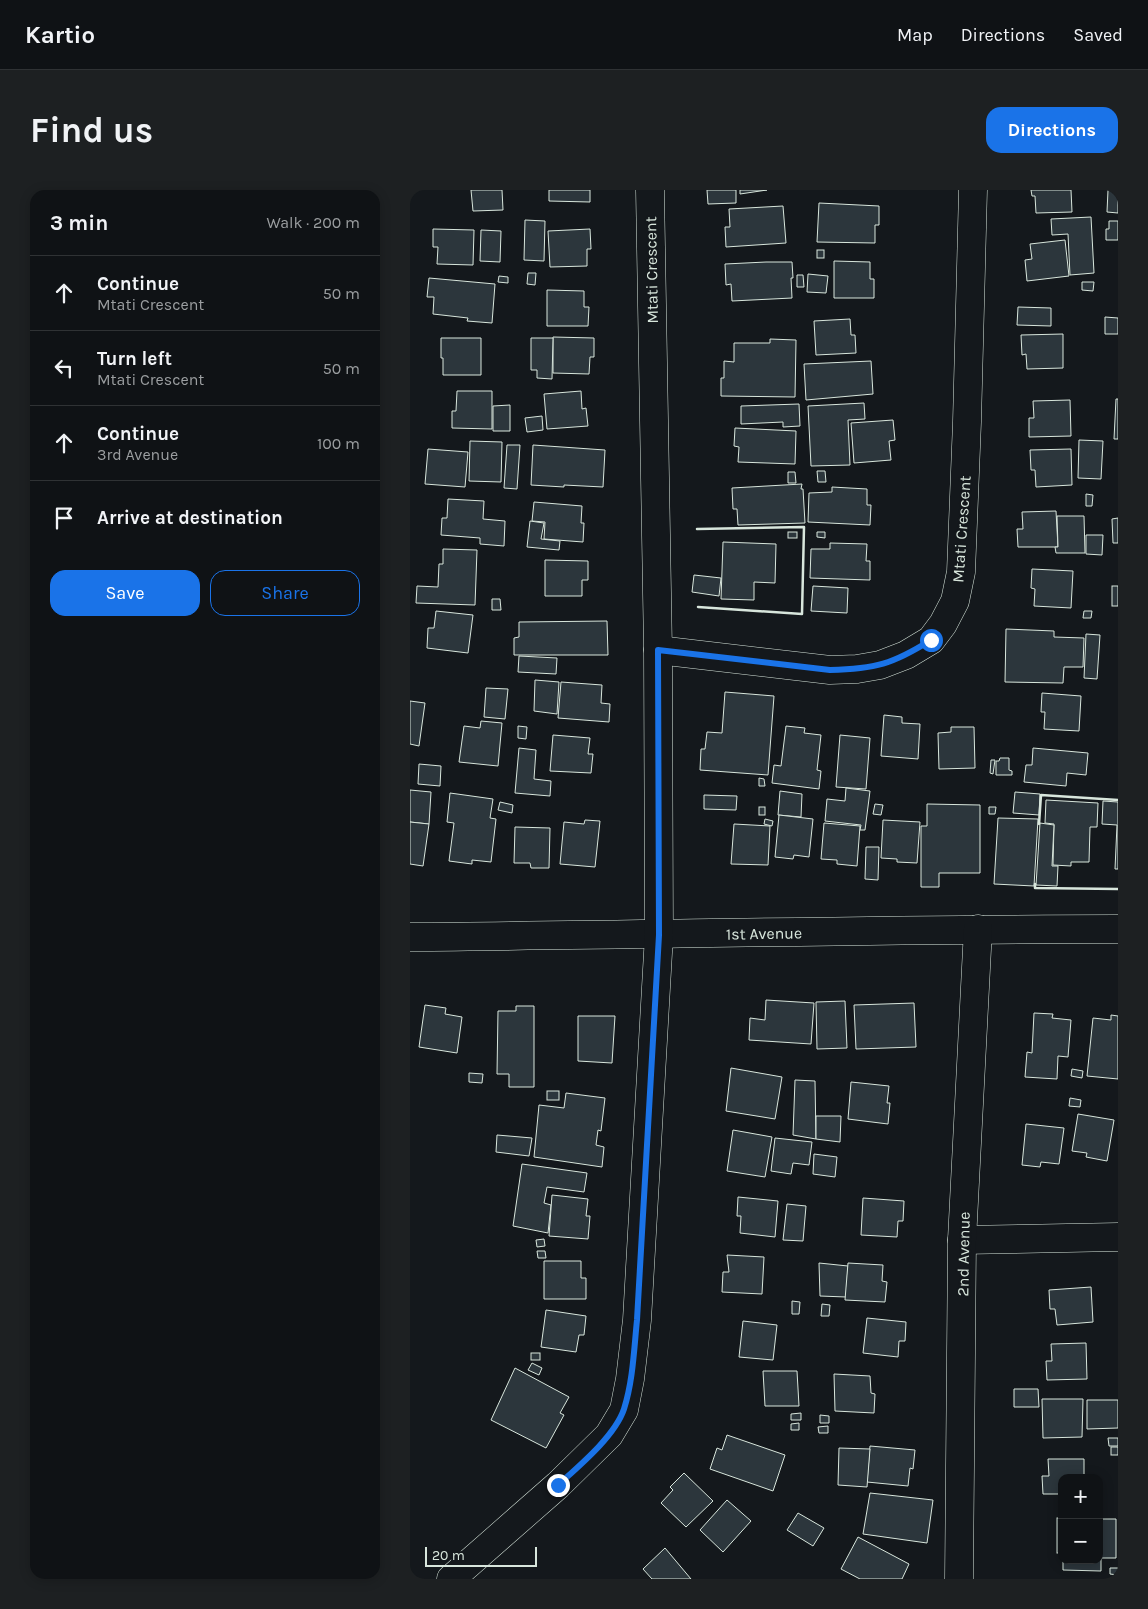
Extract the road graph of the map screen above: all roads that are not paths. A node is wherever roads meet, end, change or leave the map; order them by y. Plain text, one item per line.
1 (650, 190) edge
2 (973, 190) edge
3 (658, 650) junction
4 (978, 929) junction
5 (1118, 929) edge
6 (659, 935) junction
7 (410, 937) edge
8 (1118, 1237) edge
9 (962, 1240) junction
10 (451, 1579) edge
11 (959, 1579) edge

1 - 3 street, Mtati Crescent
2 - 3 street, Mtati Crescent
3 - 6 street, Mtati Crescent
4 - 5 street, 1st Avenue
4 - 6 street, 1st Avenue
4 - 9 street, 2nd Avenue
6 - 7 street, 1st Avenue
6 - 10 street, Mtati Crescent
8 - 9 street
9 - 11 street, 2nd Avenue

